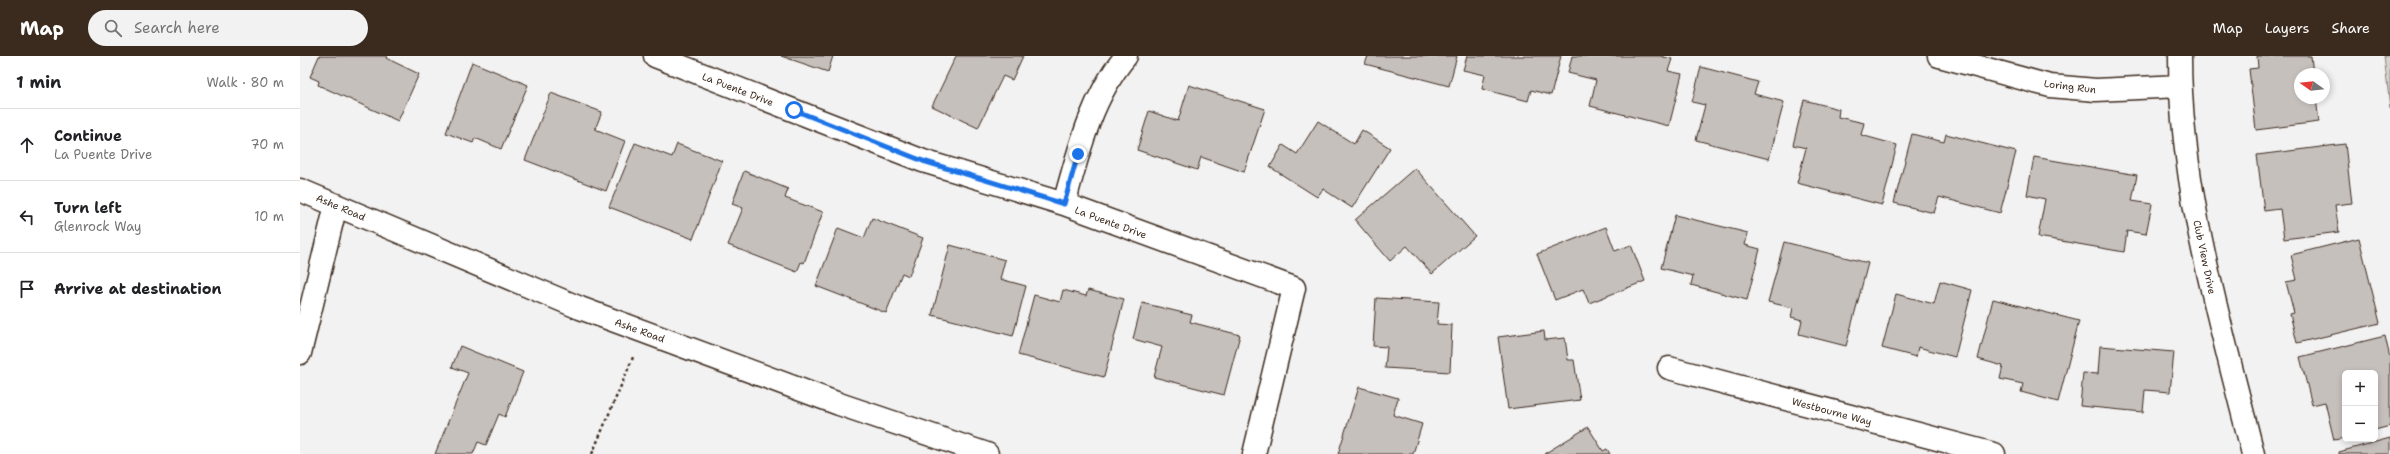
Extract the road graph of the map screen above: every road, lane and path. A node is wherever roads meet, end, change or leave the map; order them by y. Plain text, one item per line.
1 (1126, 56) edge
2 (1939, 56) edge
3 (2180, 56) edge
4 (663, 57) edge
5 (2180, 86) junction
6 (300, 190) edge
7 (1064, 204) junction
8 (336, 205) junction
9 (644, 331) junction
10 (300, 353) edge
11 (1670, 368) dead end
12 (592, 454) edge
13 (987, 454) edge
14 (1254, 454) edge
15 (1994, 454) edge
16 (2253, 454) edge

1 - 7 street
2 - 5 street, Loring Run
3 - 5 street, Club View Drive
4 - 7 street, La Puente Drive
5 - 16 street, Club View Drive
6 - 8 street, Ashe Road
7 - 14 street, La Puente Drive
8 - 9 street, Ashe Road
8 - 10 street
9 - 12 path
9 - 13 street, Ashe Road
11 - 15 street, Westbourne Way

